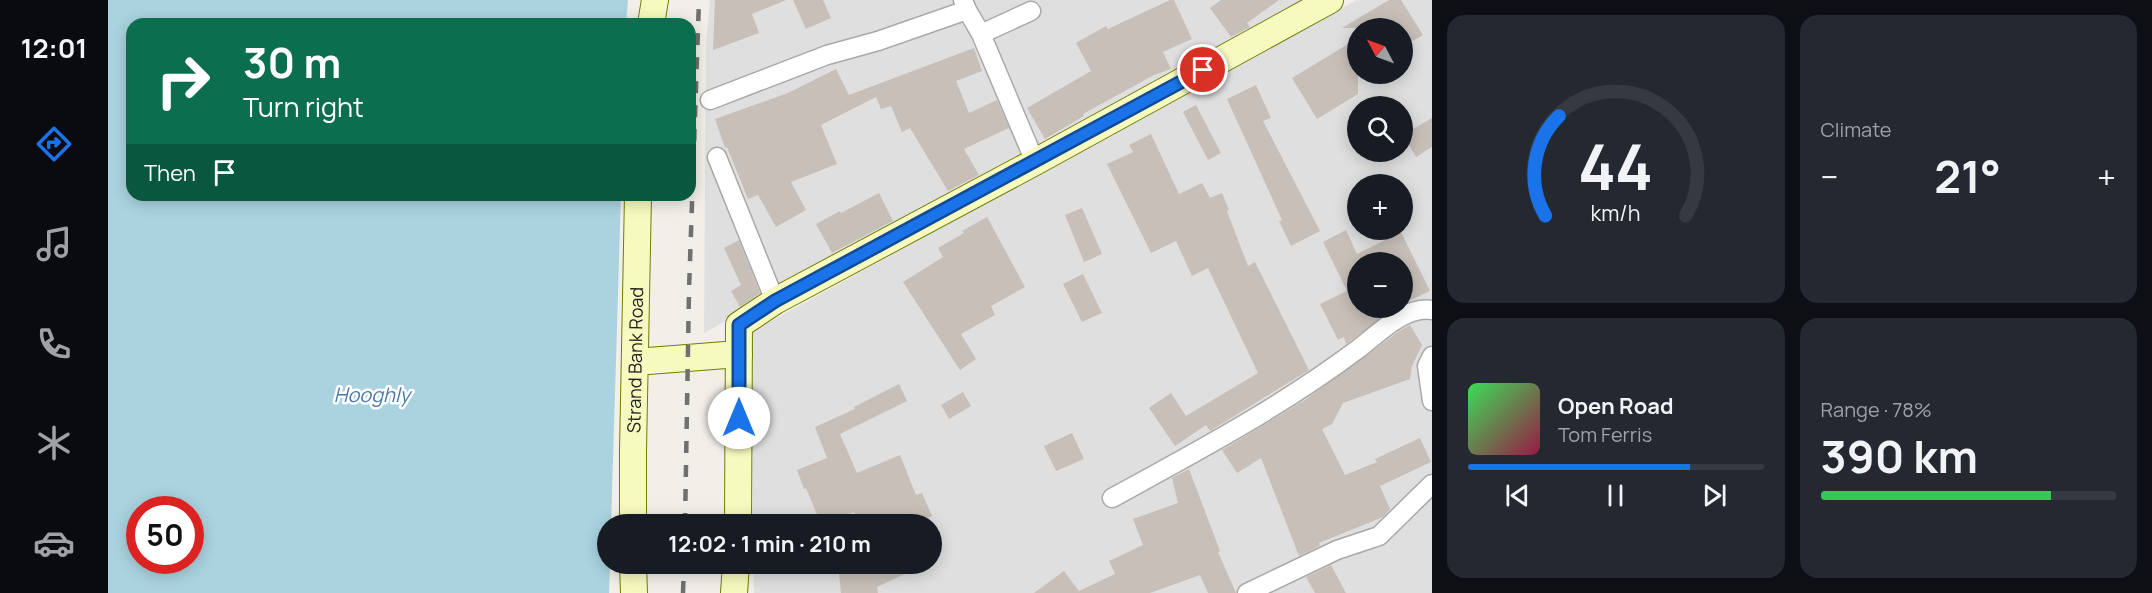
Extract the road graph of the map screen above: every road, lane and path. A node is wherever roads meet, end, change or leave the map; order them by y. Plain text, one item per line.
1 (654, 0) edge
2 (1330, 0) edge
3 (965, 5) edge
4 (1031, 12) dead end
5 (652, 18) edge
6 (981, 34) junction
7 (711, 100) dead end
8 (717, 157) dead end
9 (1035, 162) junction
10 (638, 201) edge
11 (775, 301) junction
12 (1432, 310) edge
13 (739, 354) junction
14 (1432, 356) edge
15 (635, 362) junction
16 (1432, 401) edge
17 (1432, 484) edge
18 (1112, 498) dead end
19 (633, 514) edge
20 (738, 514) edge
21 (633, 574) edge
22 (735, 574) edge
23 (634, 593) edge
24 (734, 593) edge
25 (1247, 593) edge

1 - 5 main road
2 - 9 main road
3 - 6 street
3 - 7 street
4 - 6 street
6 - 9 street
8 - 11 street
9 - 11 main road
10 - 15 main road, Strand Bank Road
11 - 13 main road
12 - 18 street
13 - 15 main road
13 - 20 main road
14 - 16 street
15 - 19 main road, Strand Bank Road
17 - 25 street
21 - 23 main road
22 - 24 main road

